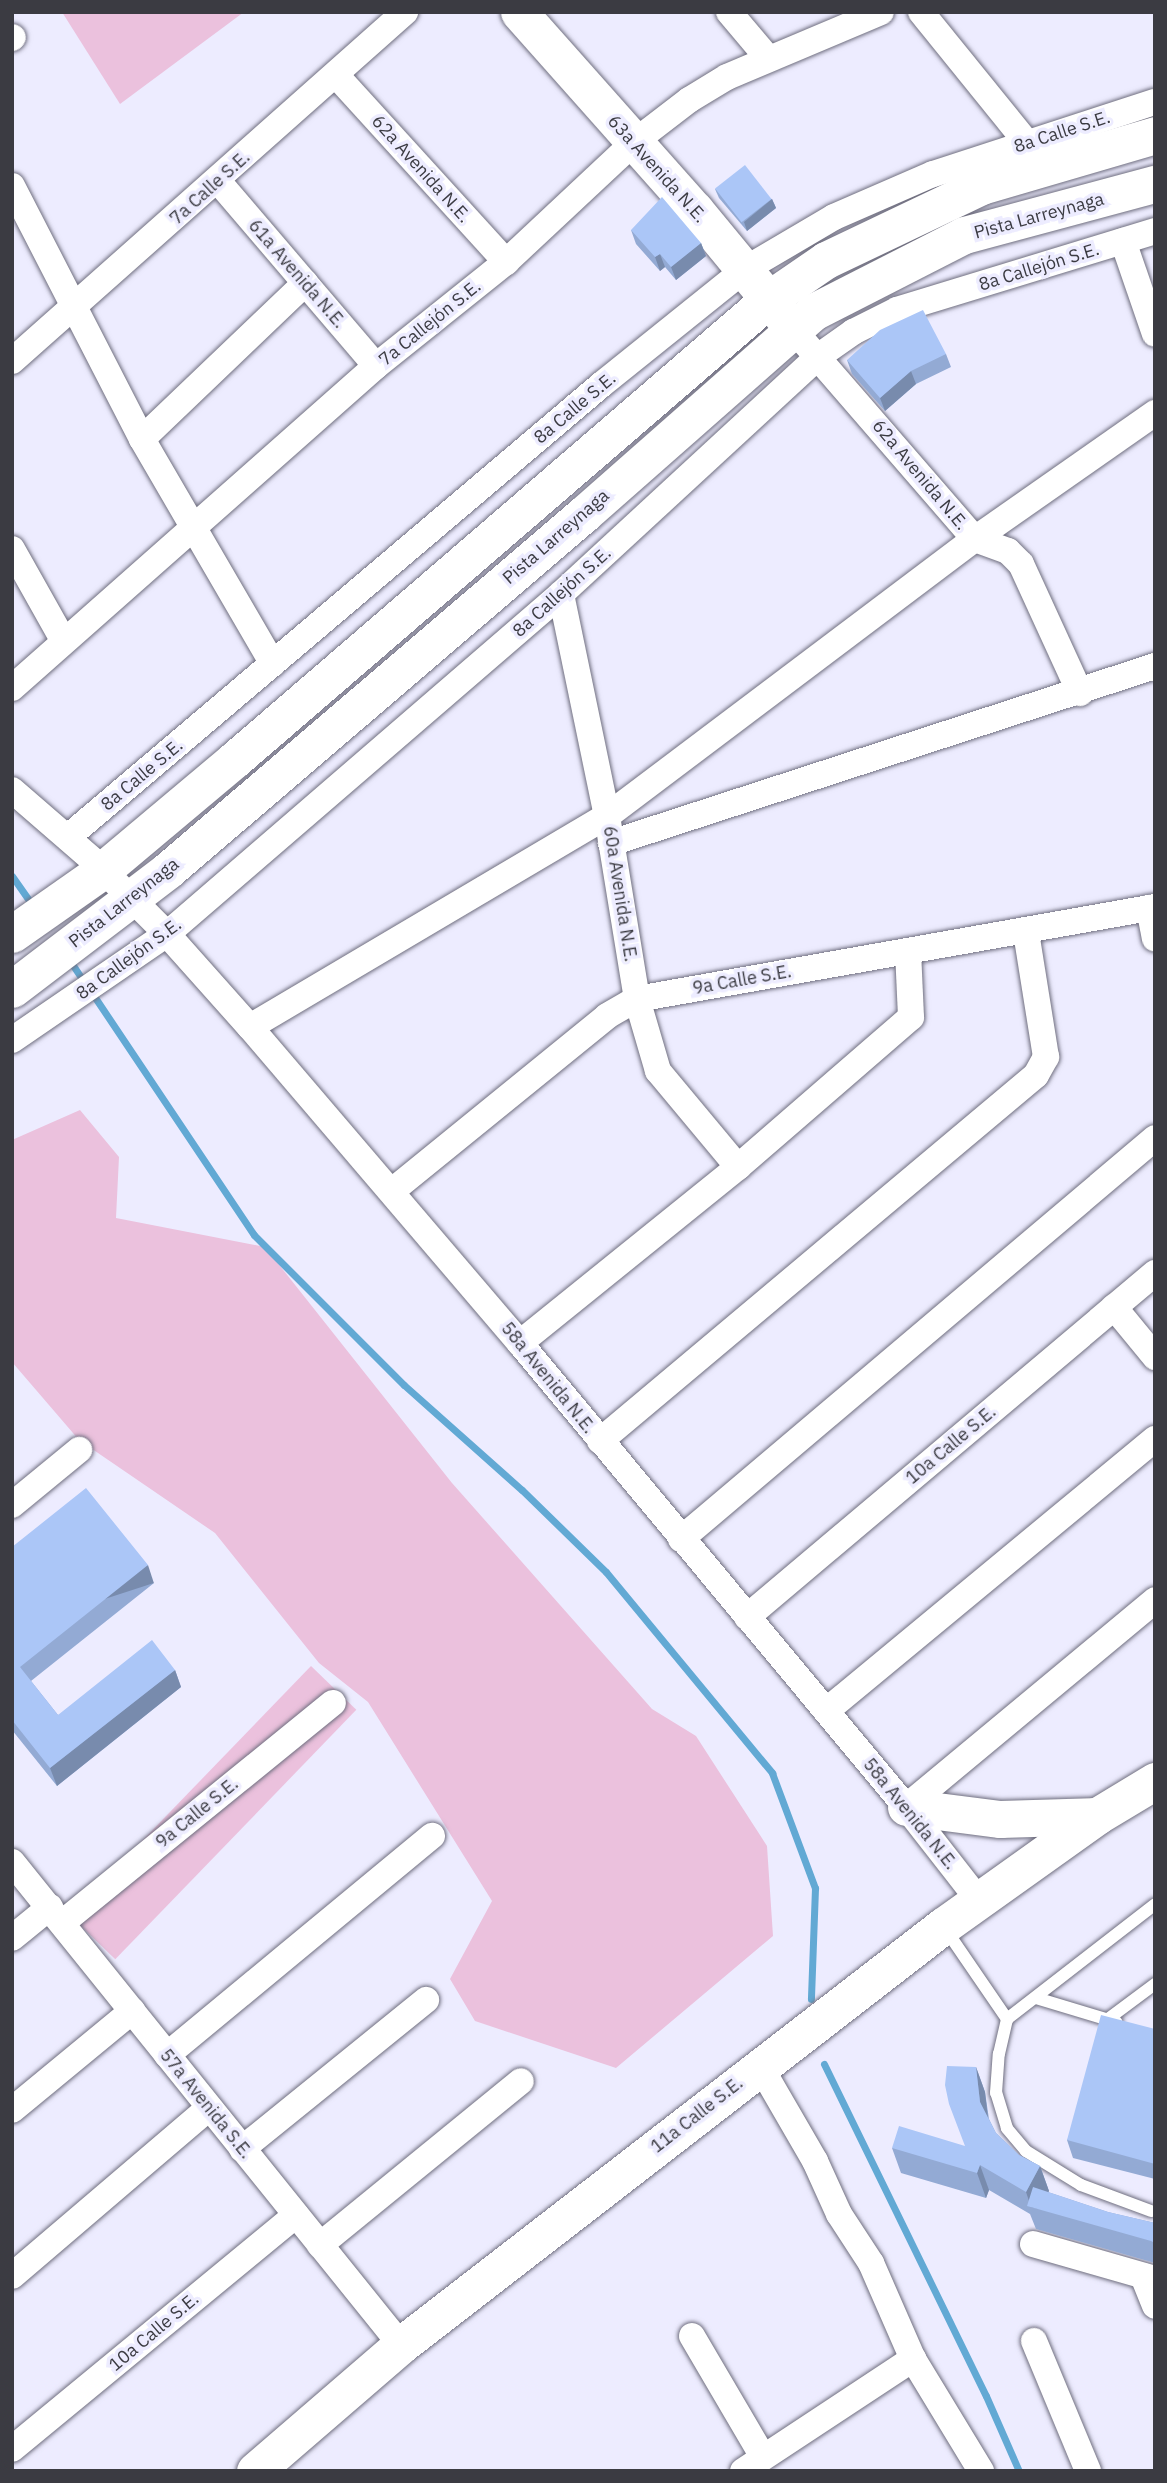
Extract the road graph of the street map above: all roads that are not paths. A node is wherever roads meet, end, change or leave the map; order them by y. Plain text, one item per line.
1 (405, 12) edge
2 (519, 12) edge
3 (729, 12) edge
4 (881, 12) edge
5 (921, 12) edge
6 (767, 57) junction
7 (336, 75) junction
8 (1155, 102) edge
9 (1155, 135) edge
10 (634, 143) junction
11 (1028, 144) junction
12 (218, 181) junction
13 (1155, 184) edge
14 (12, 186) edge
15 (1155, 231) edge
16 (1123, 241) junction
17 (506, 262) junction
18 (744, 270) junction
19 (306, 284) junction
20 (768, 299) junction
21 (73, 308) junction
22 (792, 328) junction
23 (1155, 334) edge
24 (819, 356) junction
25 (12, 361) edge
26 (376, 366) junction
27 (1155, 413) edge
28 (142, 439) junction
29 (192, 527) junction
30 (975, 539) junction
31 (12, 549) edge
32 (561, 594) junction
33 (63, 640) junction
34 (273, 664) junction
35 (1155, 666) edge
36 (12, 688) edge
37 (1080, 692) junction
38 (12, 790) edge
39 (607, 816) junction
40 (68, 837) junction
41 (611, 843) junction
42 (103, 870) junction
43 (132, 899) junction
44 (1152, 907) edge
45 (19, 930) edge
46 (1026, 932) junction
47 (166, 934) junction
48 (1155, 938) edge
49 (908, 951) junction
50 (12, 989) edge
51 (637, 999) junction
52 (250, 1027) junction
53 (12, 1040) edge
54 (1155, 1138) edge
55 (738, 1167) junction
56 (392, 1191) junction
57 (1155, 1273) edge
58 (1114, 1307) junction
59 (520, 1343) junction
60 (1155, 1357) edge
61 (1155, 1439) edge
62 (600, 1441) junction
63 (79, 1450) dead end
64 (12, 1505) edge
65 (681, 1539) junction
66 (1155, 1600) edge
67 (747, 1617) junction
68 (333, 1703) dead end
69 (826, 1711) junction
70 (1155, 1782) edge
71 (906, 1807) junction
72 (1097, 1816) junction
73 (432, 1836) dead end
74 (12, 1862) edge
75 (978, 1899) junction
76 (1155, 1904) edge
77 (56, 1915) junction
78 (943, 1926) junction
79 (12, 1938) edge
80 (1155, 1984) edge
81 (1036, 1997) junction
82 (426, 2000) dead end
83 (132, 2011) junction
84 (1007, 2019) junction
85 (1108, 2019) junction
86 (1131, 2027) edge
87 (167, 2055) junction
88 (760, 2066) junction
89 (521, 2081) dead end
90 (209, 2108) junction
91 (12, 2110) edge
92 (242, 2149) junction
93 (1150, 2211) dead end
94 (296, 2215) junction
95 (1033, 2244) dead end
96 (320, 2245) junction
97 (12, 2276) edge
98 (1149, 2278) edge
99 (1155, 2306) edge
100 (692, 2336) dead end
101 (1034, 2341) dead end
102 (401, 2345) junction
103 (913, 2359) junction
104 (12, 2449) edge
105 (12, 2460) edge
106 (753, 2464) edge
107 (21, 2471) edge
108 (255, 2471) edge
109 (981, 2471) edge
110 (1088, 2471) edge

1 - 7 street, 7a Calle S.E.
2 - 10 main road, 63a Avenida N.E.
3 - 6 street
4 - 6 street, 7a Callejón S.E.
5 - 11 street
6 - 10 street, 7a Callejón S.E.
7 - 12 street, 7a Calle S.E.
7 - 17 street, 62a Avenida N.E.
8 - 11 street, 8a Calle S.E.
9 - 20 main road
10 - 17 street, 7a Callejón S.E.
10 - 18 main road, 63a Avenida N.E.
11 - 18 street, 8a Calle S.E.
12 - 19 street, 61a Avenida N.E.
12 - 21 street, 7a Calle S.E.
13 - 22 main road, Pista Larreynaga
14 - 21 street
15 - 16 street, 8a Callejón S.E.
16 - 23 street
16 - 24 street, 8a Callejón S.E.
17 - 26 street, 7a Callejón S.E.
18 - 20 main road, 63a Avenida N.E.
18 - 34 street, 8a Calle S.E.
19 - 26 street, 61a Avenida N.E.
19 - 28 street
20 - 22 main road, 63a Avenida N.E.
20 - 42 main road
21 - 25 street, 7a Calle S.E.
21 - 28 street
22 - 24 street, 62a Avenida N.E.
22 - 43 main road, Pista Larreynaga
24 - 30 street, 62a Avenida N.E.
24 - 32 street, 8a Callejón S.E.
26 - 29 street, 7a Callejón S.E.
27 - 30 street
28 - 29 street
29 - 33 street, 7a Callejón S.E.
29 - 34 street
30 - 37 street, 62a Avenida N.E.
30 - 39 street
31 - 33 street
32 - 39 street, 60a Avenida N.E.
32 - 47 street, 8a Callejón S.E.
33 - 36 street, 7a Callejón S.E.
34 - 40 street, 8a Calle S.E.
35 - 37 street
37 - 41 street
38 - 40 street
39 - 41 street, 60a Avenida N.E.
39 - 52 street
40 - 42 street
41 - 51 street, 60a Avenida N.E.
42 - 43 street, 58a Avenida N.E.
42 - 45 main road
43 - 47 street, 58a Avenida N.E.
43 - 50 main road, Pista Larreynaga
44 - 46 street, 9a Calle S.E.
44 - 48 street
46 - 49 street, 9a Calle S.E.
46 - 62 street
47 - 52 street, 58a Avenida N.E.
47 - 53 street, 8a Callejón S.E.
49 - 51 street, 9a Calle S.E.
49 - 55 street
51 - 55 street, 60a Avenida N.E.
51 - 56 street, 9a Calle S.E.
52 - 56 street, 58a Avenida N.E.
54 - 65 street
55 - 59 street
56 - 59 street, 58a Avenida N.E.
57 - 58 street, 10a Calle S.E.
58 - 60 street
58 - 67 street, 10a Calle S.E.
59 - 62 street, 58a Avenida N.E.
61 - 69 street
62 - 65 street, 58a Avenida N.E.
63 - 64 street
65 - 67 street, 58a Avenida N.E.
66 - 71 street
67 - 69 street, 58a Avenida N.E.
68 - 77 street, 9a Calle S.E.
69 - 71 street, 58a Avenida N.E.
70 - 72 main road, 11a Calle S.E.
71 - 72 main road
71 - 75 street, 58a Avenida N.E.
72 - 75 main road, 11a Calle S.E.
73 - 87 street
74 - 77 street, 57a Avenida S.E.
75 - 78 main road, 11a Calle S.E.
76 - 81 lane
77 - 79 street, 9a Calle S.E.
77 - 83 street, 57a Avenida S.E.
78 - 84 lane
78 - 88 main road, 11a Calle S.E.
80 - 85 lane
81 - 84 lane
81 - 85 lane
82 - 92 street
83 - 87 street, 57a Avenida S.E.
83 - 91 street
84 - 93 lane
85 - 86 lane
87 - 90 street, 57a Avenida S.E.
88 - 102 main road, 11a Calle S.E.
88 - 103 street
89 - 96 street
90 - 92 street, 57a Avenida S.E.
90 - 97 street
92 - 94 street, 57a Avenida S.E.
94 - 96 street, 57a Avenida S.E.
94 - 104 street, 10a Calle S.E.
95 - 98 street
96 - 102 street, 57a Avenida S.E.
98 - 99 street
100 - 106 street
101 - 110 street
102 - 108 main road, 11a Calle S.E.
103 - 106 street
103 - 109 street
105 - 107 street

